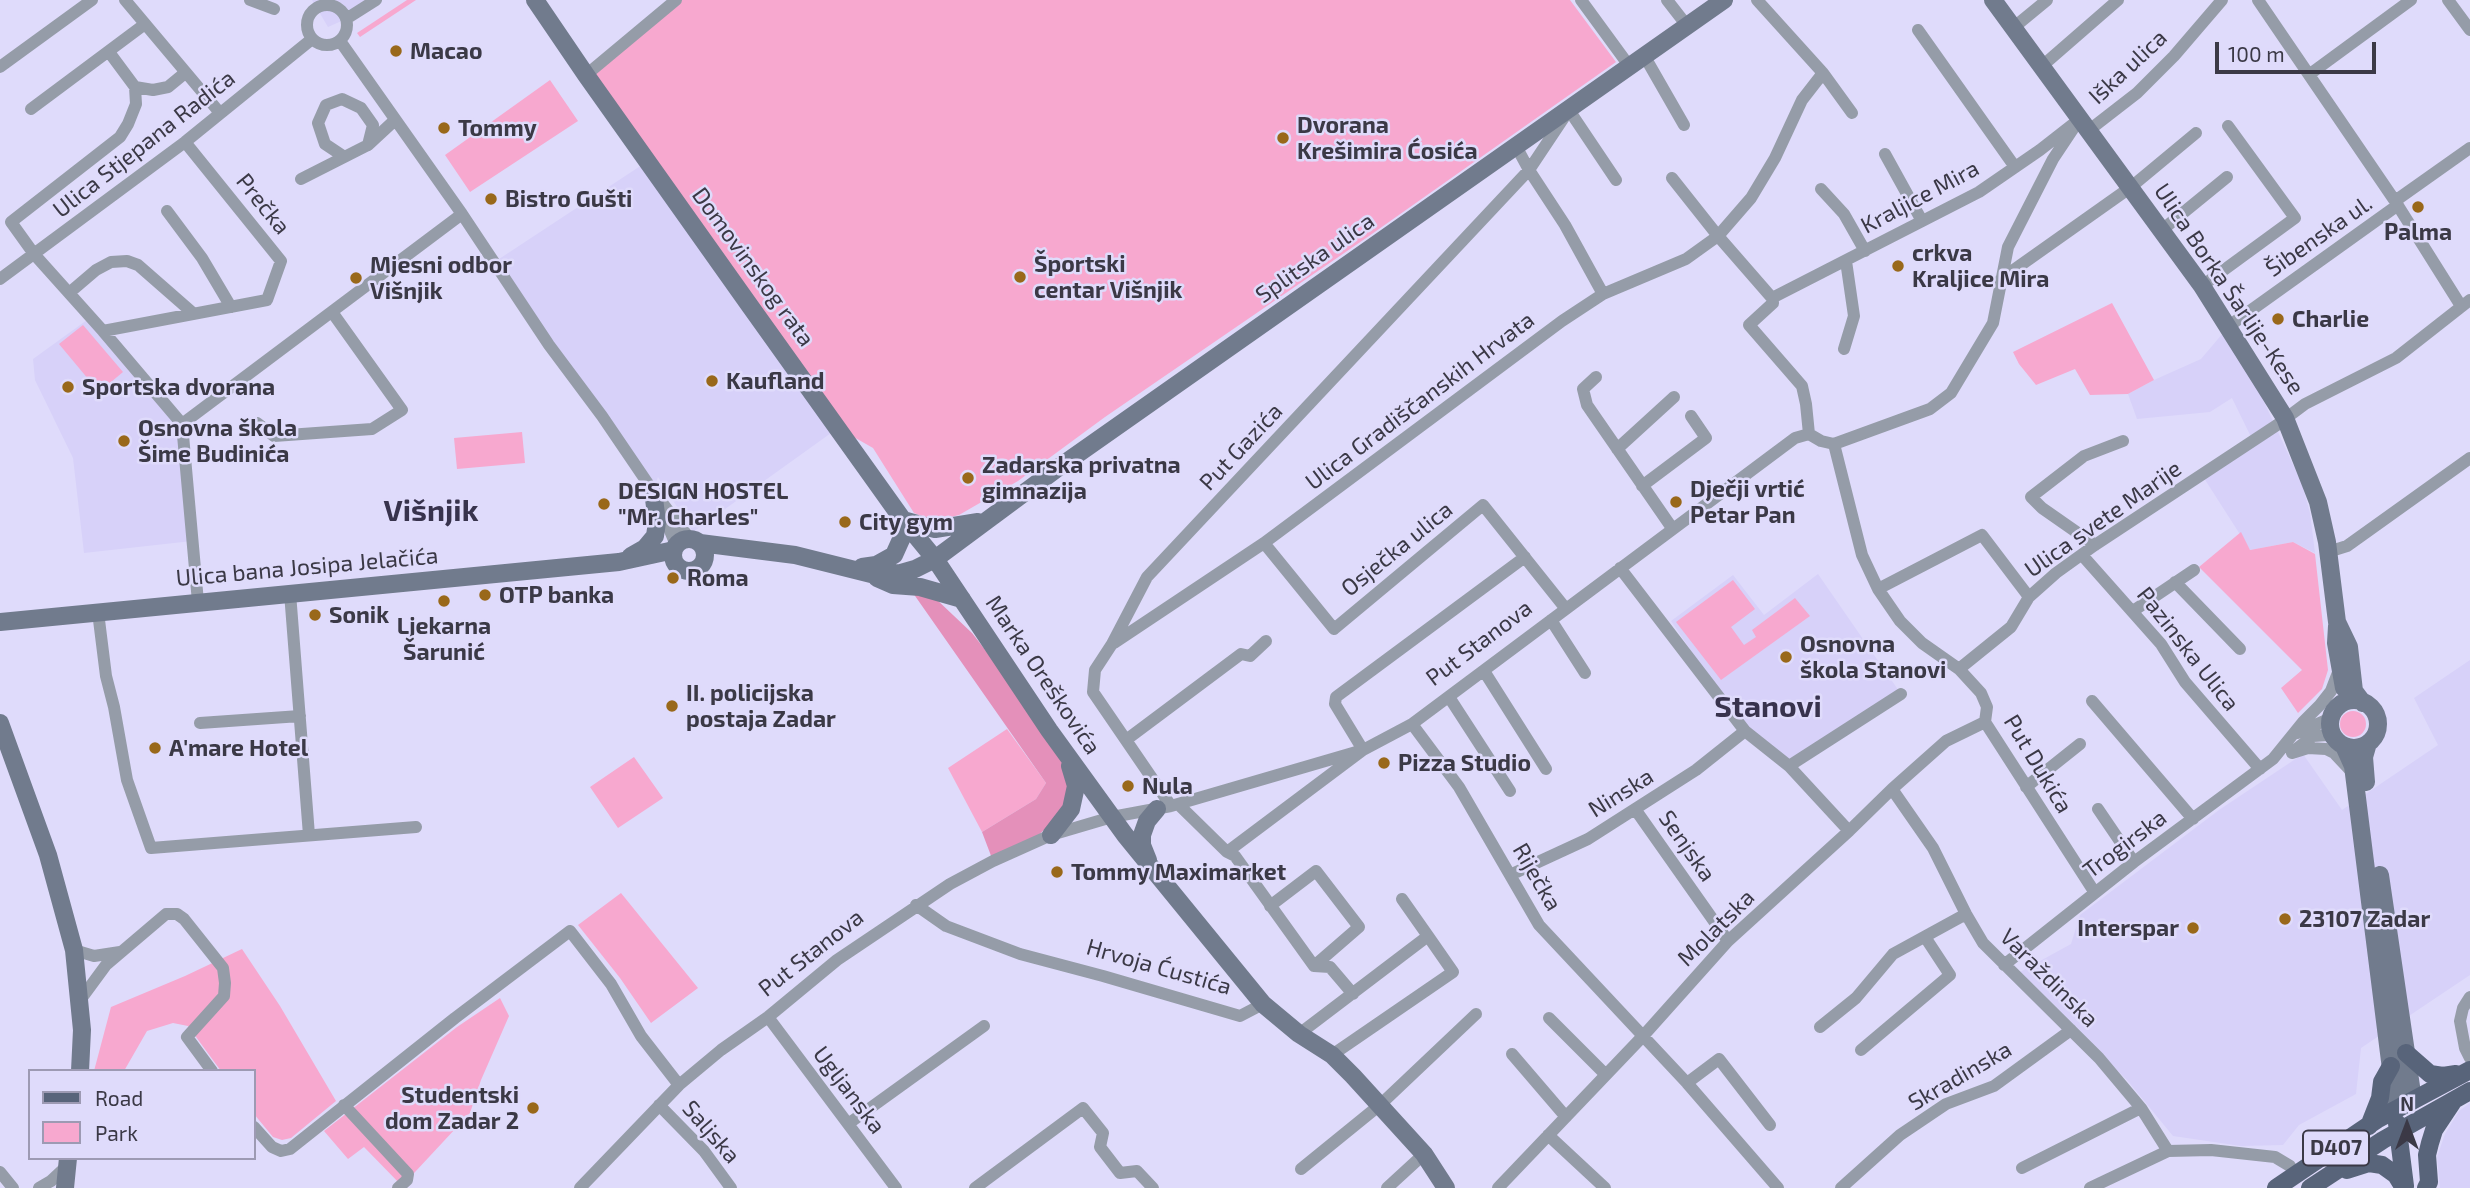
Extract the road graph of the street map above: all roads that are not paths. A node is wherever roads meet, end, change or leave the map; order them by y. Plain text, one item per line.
1 (92, 0) edge
2 (125, 0) edge
3 (250, 0) edge
4 (376, 0) edge
5 (536, 0) edge
6 (677, 0) edge
7 (1581, 0) edge
8 (1667, 0) edge
9 (1724, 0) edge
10 (1757, 0) edge
11 (1993, 0) edge
12 (2047, 0) edge
13 (2118, 0) edge
14 (2222, 0) edge
15 (2259, 0) edge
16 (2411, 0) edge
17 (2448, 0) edge
18 (314, 4) edge
19 (274, 9) dead end
20 (346, 19) junction
21 (145, 24) junction
22 (2469, 25) edge
23 (1688, 27) junction
24 (2013, 28) junction
25 (1919, 30) dead end
26 (312, 39) junction
27 (340, 40) junction
28 (109, 52) junction
29 (1645, 57) junction
30 (0, 67) edge
31 (2041, 67) junction
32 (1630, 68) junction
33 (186, 73) junction
34 (1823, 73) junction
35 (2310, 74) junction
36 (586, 75) junction
37 (135, 87) junction
38 (31, 109) dead end
39 (1569, 110) junction
40 (220, 113) junction
41 (1852, 113) dead end
42 (395, 120) junction
43 (1684, 125) dead end
44 (2083, 126) junction
45 (2228, 126) dead end
46 (2196, 134) dead end
47 (185, 142) junction
48 (368, 145) junction
49 (1516, 146) junction
50 (2470, 148) edge
51 (1885, 154) dead end
52 (343, 156) junction
53 (2015, 167) junction
54 (1529, 170) junction
55 (2227, 177) dead end
56 (1672, 178) dead end
57 (301, 179) dead end
58 (1616, 180) dead end
59 (2131, 187) junction
60 (1821, 189) dead end
61 (2397, 203) junction
62 (167, 211) dead end
63 (462, 214) junction
64 (1922, 221) junction
65 (2162, 230) junction
66 (1718, 236) junction
67 (1865, 251) junction
68 (34, 254) junction
69 (1846, 261) junction
70 (0, 279) edge
71 (2001, 279) junction
72 (2202, 286) junction
73 (69, 293) junction
74 (1603, 294) junction
75 (1772, 298) junction
76 (2465, 303) edge
77 (231, 307) junction
78 (332, 312) junction
79 (194, 314) junction
80 (2229, 326) junction
81 (103, 331) junction
82 (1844, 349) dead end
83 (1596, 377) dead end
84 (1674, 397) dead end
85 (1691, 416) dead end
86 (2286, 418) junction
87 (257, 423) dead end
88 (182, 424) junction
89 (1808, 434) junction
90 (2123, 440) dead end
91 (1834, 444) junction
92 (1617, 449) junction
93 (2470, 458) edge
94 (1642, 486) junction
95 (653, 491) junction
96 (903, 520) junction
97 (985, 521) junction
98 (1672, 528) junction
99 (1264, 543) junction
100 (2095, 545) junction
101 (689, 547) junction
102 (2328, 552) junction
103 (2082, 555) junction
104 (1525, 557) junction
105 (935, 559) junction
106 (619, 562) junction
107 (680, 568) junction
108 (851, 568) junction
109 (1620, 568) junction
110 (2194, 570) dead end
111 (871, 574) junction
112 (2175, 582) junction
113 (1878, 589) junction
114 (290, 593) junction
115 (2029, 597) junction
116 (962, 599) junction
117 (198, 602) junction
118 (1566, 609) junction
119 (2133, 611) junction
120 (98, 612) junction
121 (1551, 620) junction
122 (0, 622) edge
123 (2337, 622) junction
124 (1266, 641) dead end
125 (1112, 645) junction
126 (2240, 649) dead end
127 (2340, 667) junction
128 (1959, 669) junction
129 (1484, 671) junction
130 (1585, 673) dead end
131 (1901, 694) dead end
132 (1449, 697) junction
133 (2092, 701) dead end
134 (2363, 703) junction
135 (2335, 711) junction
136 (300, 716) junction
137 (1985, 722) junction
138 (0, 723) edge
139 (200, 723) dead end
140 (1412, 724) junction
141 (1745, 731) junction
142 (2293, 735) junction
143 (1126, 740) junction
144 (2339, 742) junction
145 (2368, 743) junction
146 (2080, 744) dead end
147 (1061, 747) junction
148 (1363, 750) junction
149 (2292, 753) junction
150 (2273, 759) junction
151 (1789, 766) junction
152 (1546, 769) dead end
153 (2260, 769) junction
154 (2354, 777) junction
155 (2026, 787) junction
156 (1892, 789) junction
157 (1510, 791) dead end
158 (1169, 806) junction
159 (1635, 809) junction
160 (2098, 809) dead end
161 (1112, 817) junction
162 (2193, 819) junction
163 (416, 827) dead end
164 (1849, 831) junction
165 (309, 835) junction
166 (1051, 835) junction
167 (1227, 852) junction
168 (2134, 862) junction
169 (1150, 867) junction
170 (1510, 875) junction
171 (2095, 894) junction
172 (1402, 899) dead end
173 (916, 905) junction
174 (1270, 906) junction
175 (1966, 914) junction
176 (1428, 936) junction
177 (1925, 937) junction
178 (1728, 941) junction
179 (74, 950) junction
180 (124, 951) junction
181 (2004, 965) junction
182 (1314, 966) junction
183 (1353, 994) junction
184 (2470, 997) edge
185 (80, 999) junction
186 (1264, 1004) junction
187 (1476, 1014) dead end
188 (768, 1017) junction
189 (1549, 1018) dead end
190 (984, 1026) dead end
191 (1820, 1027) dead end
192 (2071, 1030) junction
193 (1299, 1034) junction
194 (1644, 1035) junction
195 (1861, 1049) dead end
196 (2406, 1053) junction
197 (1512, 1054) dead end
198 (1332, 1055) junction
199 (2391, 1066) junction
200 (2468, 1067) edge
201 (80, 1069) edge
202 (211, 1069) edge
203 (1606, 1074) junction
204 (1687, 1083) junction
205 (679, 1085) junction
206 (2462, 1095) edge
207 (2413, 1100) junction
208 (1381, 1104) junction
209 (344, 1105) junction
210 (659, 1105) junction
211 (2141, 1108) junction
212 (2396, 1109) junction
213 (1566, 1117) junction
214 (2415, 1122) junction
215 (848, 1124) junction
216 (1770, 1125) dead end
217 (2369, 1126) junction
218 (256, 1129) edge
219 (2398, 1131) junction
220 (1548, 1135) junction
221 (2168, 1151) junction
222 (1424, 1154) junction
223 (67, 1162) edge
224 (2022, 1168) dead end
225 (1301, 1169) dead end
226 (2336, 1171) junction
227 (0, 1172) edge
228 (2296, 1175) junction
229 (13, 1188) edge
230 (39, 1188) edge
231 (65, 1188) edge
232 (398, 1188) edge
233 (580, 1188) edge
234 (731, 1188) edge
235 (896, 1188) edge
236 (975, 1188) edge
237 (1153, 1188) edge
238 (1387, 1188) edge
239 (1446, 1188) edge
240 (1498, 1188) edge
241 (1605, 1188) edge
242 (1778, 1188) edge
243 (1841, 1188) edge
244 (2090, 1188) edge
245 (2276, 1188) edge
246 (2310, 1188) edge
247 (2404, 1188) edge
248 (2425, 1188) edge

1 - 30 street
2 - 21 street
3 - 19 street
4 - 20 street
5 - 36 street, Domovinskog rata
6 - 36 street
7 - 32 street
8 - 23 street
9 - 23 street, Splitska ulica
10 - 34 street
11 - 24 street, Ulica Borka Šarlije-Kese
12 - 24 street
13 - 31 street
14 - 44 street, Iška ulica
15 - 35 street
16 - 35 street
17 - 22 street
18 - 20 street
18 - 26 street
20 - 27 street
21 - 28 street
21 - 33 street
23 - 29 street, Splitska ulica
24 - 31 street, Ulica Borka Šarlije-Kese
25 - 53 street
26 - 27 street
26 - 40 street, Ulica Stjepana Radića
27 - 42 street
28 - 37 street
28 - 38 street
29 - 32 street, Splitska ulica
29 - 43 street
31 - 44 street, Ulica Borka Šarlije-Kese
32 - 39 street, Splitska ulica
33 - 37 street
33 - 40 street
34 - 41 street
34 - 66 street, Ulica Gradiščanskih Hrvata
35 - 61 street
36 - 96 street, Domovinskog rata
37 - 68 street
39 - 49 street, Splitska ulica
39 - 54 street, Put Gazića
39 - 58 street
40 - 47 street, Ulica Stjepana Radića
42 - 48 street
42 - 63 street
44 - 53 street, Kraljice Mira
44 - 59 street, Ulica Borka Šarlije-Kese
44 - 71 street
45 - 72 street
46 - 59 street, Ulica Borka Šarlije-Kese
47 - 68 street, Ulica Stjepana Radića
47 - 77 street, Prečka
48 - 52 street
48 - 52 street
49 - 54 street
49 - 97 street, Splitska ulica
50 - 61 street, Šibenska ul.
51 - 64 street
52 - 57 street
53 - 64 street, Kraljice Mira
54 - 74 street
54 - 125 street, Put Gazića
55 - 65 street
56 - 66 street
59 - 65 street, Ulica Borka Šarlije-Kese
59 - 71 street
60 - 67 street
61 - 76 street
61 - 80 street, Šibenska ul.
62 - 77 street
63 - 78 street
63 - 95 street
64 - 67 street, Kraljice Mira
65 - 72 street, Ulica Borka Šarlije-Kese
66 - 74 street, Ulica Gradiščanskih Hrvata
66 - 75 street
67 - 69 street, Kraljice Mira
68 - 70 street, Ulica Stjepana Radića
68 - 73 street
69 - 75 street, Kraljice Mira
69 - 82 street
71 - 91 street
72 - 80 street, Ulica Borka Šarlije-Kese
73 - 79 street
73 - 81 street
74 - 99 street, Ulica Gradiščanskih Hrvata
75 - 89 street
76 - 86 street, Ulica svete Marije
77 - 79 street
78 - 87 street
78 - 88 street
79 - 81 street
80 - 86 street, Ulica Borka Šarlije-Kese
81 - 88 street
83 - 92 street
84 - 92 street
85 - 94 street
86 - 100 street, Ulica svete Marije
86 - 102 street, Ulica Borka Šarlije-Kese
88 - 117 street
89 - 91 street
89 - 98 street, Put Stanova
90 - 100 street
91 - 113 street, Put Dukića
92 - 94 street
93 - 102 street
94 - 98 street
95 - 101 street
95 - 106 street
96 - 97 street
96 - 105 street, Domovinskog rata
96 - 108 street
97 - 105 street, Splitska ulica
98 - 109 street, Put Stanova
99 - 104 street, Osječka ulica
99 - 125 street, Ulica Gradiščanskih Hrvata
100 - 103 street, Ulica svete Marije
101 - 106 street, Ulica bana Josipa Jelačića
101 - 107 street
101 - 107 street
101 - 108 street, Ulica bana Josipa Jelačića
102 - 123 street, Ulica Borka Šarlije-Kese
103 - 115 street, Ulica svete Marije
103 - 119 street, Pazinska Ulica
104 - 118 street, Osječka ulica
104 - 148 street
105 - 111 street, Ulica bana Josipa Jelačića
105 - 116 street, Marka Oreškovića
106 - 107 street, Ulica bana Josipa Jelačića
106 - 114 street, Ulica bana Josipa Jelačića
108 - 111 street, Ulica bana Josipa Jelačića
109 - 118 street, Put Stanova
109 - 141 street
110 - 112 street
111 - 116 street
112 - 119 street
112 - 126 street
113 - 115 street
113 - 128 street, Put Dukića
114 - 117 street, Ulica bana Josipa Jelačića
114 - 136 street
115 - 128 street, Ulica svete Marije
116 - 147 street, Marka Oreškovića
117 - 120 street, Ulica bana Josipa Jelačića
118 - 121 street, Put Stanova
119 - 153 street, Pazinska Ulica
120 - 122 street, Ulica bana Josipa Jelačića
120 - 165 street
121 - 129 street, Put Stanova
121 - 130 street
123 - 127 street
123 - 134 street
124 - 143 street
125 - 143 street, Put Gazića
127 - 135 street
127 - 142 street
128 - 137 street, Put Dukića
129 - 132 street, Put Stanova
129 - 152 street
131 - 151 street
132 - 140 street, Put Stanova
132 - 157 street
133 - 162 street
134 - 135 street
134 - 145 street
135 - 142 street
135 - 144 street
136 - 139 street
136 - 165 street
137 - 155 street, Put Dukića
137 - 156 street, Molatska
138 - 179 street
140 - 148 street, Put Stanova
140 - 170 street, Riječka
141 - 151 street
141 - 159 street, Ninska
142 - 150 street
143 - 158 street, Put Gazića
144 - 145 street
144 - 149 street
144 - 154 street
145 - 196 street
146 - 155 street
147 - 161 street, Marka Oreškovića
147 - 166 street
148 - 158 street, Put Stanova
148 - 167 street
149 - 150 street
149 - 154 street
150 - 153 street, Trogirska
151 - 164 street
153 - 162 street, Trogirska
154 - 199 street
155 - 171 street, Put Dukića
156 - 164 street, Molatska
156 - 175 street, Varaždinska
158 - 161 street, Put Stanova
158 - 167 street, Put Gazića
158 - 169 street
159 - 170 street, Ninska
159 - 178 street, Senjska
160 - 168 street
161 - 166 street, Put Stanova
161 - 169 street
162 - 168 street, Trogirska
163 - 165 street
164 - 178 street, Molatska
166 - 173 street, Put Stanova
167 - 174 street, Put Gazića
168 - 171 street, Trogirska
169 - 186 street
170 - 194 street, Riječka
171 - 181 street, Trogirska
172 - 176 street
173 - 186 street, Hrvoja Ćustića
173 - 188 street, Put Stanova
174 - 182 street, Put Gazića
174 - 182 street
175 - 177 street
175 - 181 street, Varaždinska
176 - 183 street
176 - 198 street
177 - 191 street
177 - 195 street
178 - 194 street, Molatska
179 - 180 street
179 - 185 street
180 - 185 street
180 - 202 street
181 - 192 street, Varaždinska
182 - 183 street
183 - 193 street
184 - 200 street
185 - 201 street
186 - 193 street
187 - 208 street
188 - 205 street, Put Stanova
188 - 215 street, Ugljanska
189 - 203 street
190 - 215 street
192 - 211 street, Varaždinska
192 - 243 street, Skradinska
193 - 198 street
194 - 203 street, Molatska
194 - 204 street, Riječka
196 - 200 main road
196 - 207 street
197 - 213 street
198 - 208 street
199 - 212 street
199 - 217 main road
200 - 207 main road
203 - 213 street, Molatska
204 - 216 street
204 - 242 street, Riječka
205 - 209 street
205 - 210 street, Put Stanova
206 - 214 main road
206 - 248 main road
207 - 212 main road
207 - 214 main road
208 - 222 street
208 - 225 street
209 - 218 street
209 - 232 street
210 - 233 street, Put Stanova
210 - 234 street, Saljska
211 - 221 street, Varaždinska
211 - 224 street
212 - 217 main road, D407
212 - 219 main road
213 - 220 street, Molatska
214 - 219 main road, D407
214 - 248 main road
215 - 235 street, Ugljanska
217 - 228 main road, D407
219 - 226 main road, D407
219 - 247 main road
220 - 240 street, Molatska
220 - 241 street
221 - 228 street
221 - 244 street
222 - 238 street
222 - 239 street
223 - 230 street
223 - 231 street
226 - 246 main road, D407
226 - 247 main road
227 - 229 street
228 - 245 main road, D407
236 - 237 street

